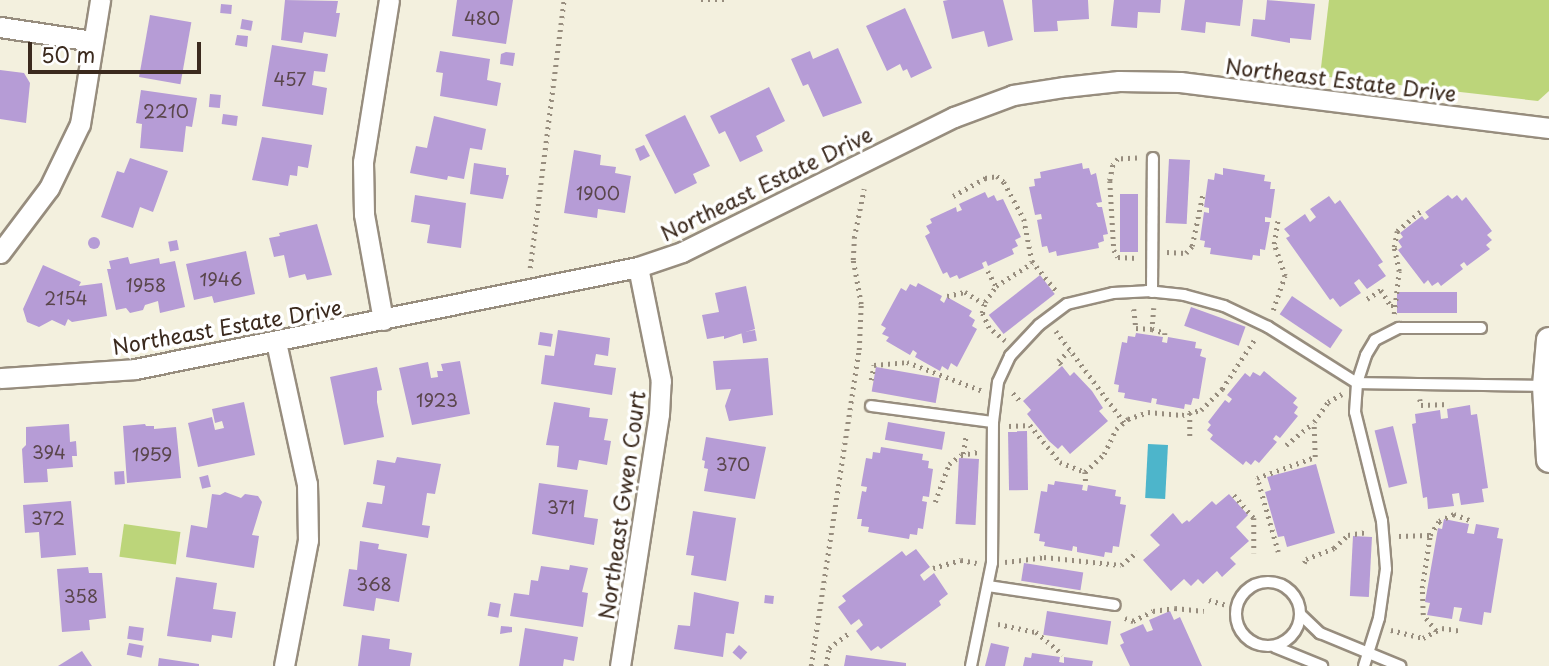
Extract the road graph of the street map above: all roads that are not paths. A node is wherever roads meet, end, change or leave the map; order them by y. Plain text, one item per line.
1 (100, 0) edge
2 (388, 0) edge
3 (0, 27) edge
4 (93, 41) junction
5 (1549, 128) edge
6 (1153, 158) dead end
7 (0, 253) edge
8 (638, 267) junction
9 (1152, 292) junction
10 (383, 320) junction
11 (1481, 328) dead end
12 (1549, 340) edge
13 (276, 342) junction
14 (0, 378) edge
15 (1357, 383) junction
16 (1545, 386) junction
17 (871, 406) dead end
18 (993, 422) junction
19 (1549, 460) edge
20 (988, 586) junction
21 (1115, 605) dead end
22 (1300, 614) junction
23 (1275, 646) junction
24 (1368, 653) junction
25 (284, 666) edge
26 (620, 666) edge
27 (971, 666) edge
28 (1322, 666) edge
29 (1364, 666) edge
30 (1400, 666) edge

1 - 4 street
2 - 10 street
3 - 4 street
4 - 7 street
5 - 8 street, Northeast Estate Drive
6 - 9 lane
8 - 10 street, Northeast Estate Drive
8 - 26 street, Northeast Gwen Court
9 - 15 lane
9 - 18 lane
10 - 13 street, Northeast Estate Drive
11 - 15 lane
12 - 16 street
13 - 14 street, Northeast Estate Drive
13 - 25 street
15 - 16 lane
15 - 24 lane
16 - 19 street
17 - 18 lane
18 - 20 lane
20 - 21 lane
20 - 27 lane
22 - 23 lane
22 - 23 lane
22 - 24 lane
23 - 28 lane
24 - 29 lane
24 - 30 lane

